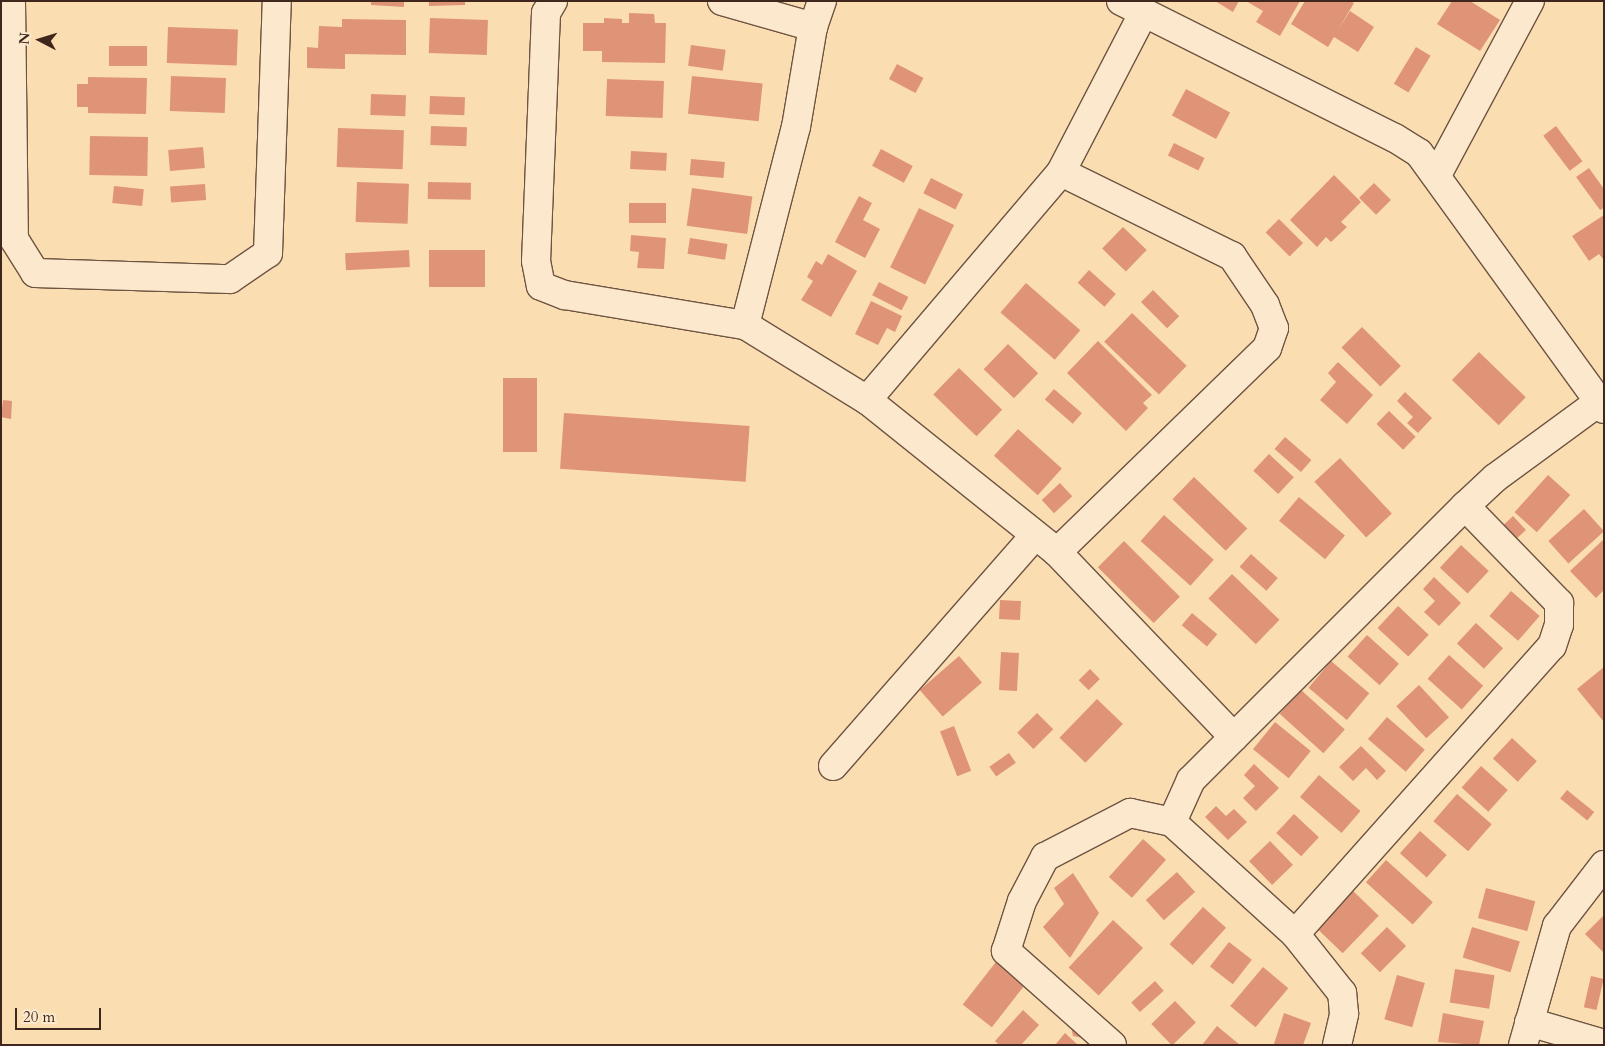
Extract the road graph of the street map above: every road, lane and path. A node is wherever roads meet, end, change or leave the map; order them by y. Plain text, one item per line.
1 (11, 1) edge
2 (277, 1) edge
3 (553, 1) edge
4 (722, 1) edge
5 (822, 1) edge
6 (1530, 1) edge
7 (1133, 6) edge
8 (813, 27) junction
9 (1061, 172) junction
10 (1437, 175) junction
11 (745, 325) junction
12 (867, 400) junction
13 (1601, 405) edge
14 (1465, 506) junction
15 (1035, 535) junction
16 (1057, 552) junction
17 (1234, 737) junction
18 (833, 766) dead end
19 (1172, 822) junction
20 (1604, 865) edge
21 (1295, 934) junction
22 (1526, 1033) edge
23 (1604, 1044) edge
24 (1112, 1045) edge
25 (1338, 1045) edge

1 - 2 street
3 - 11 street
4 - 8 street
5 - 8 street
6 - 10 street
7 - 9 street
7 - 10 street
8 - 11 street
9 - 12 street
9 - 16 street
10 - 13 street
11 - 12 street
12 - 15 street
13 - 14 street
14 - 17 street
14 - 21 street
15 - 16 street
15 - 18 street
16 - 17 street
17 - 19 street
19 - 21 street
19 - 24 street
20 - 22 street
21 - 25 street
22 - 23 street

